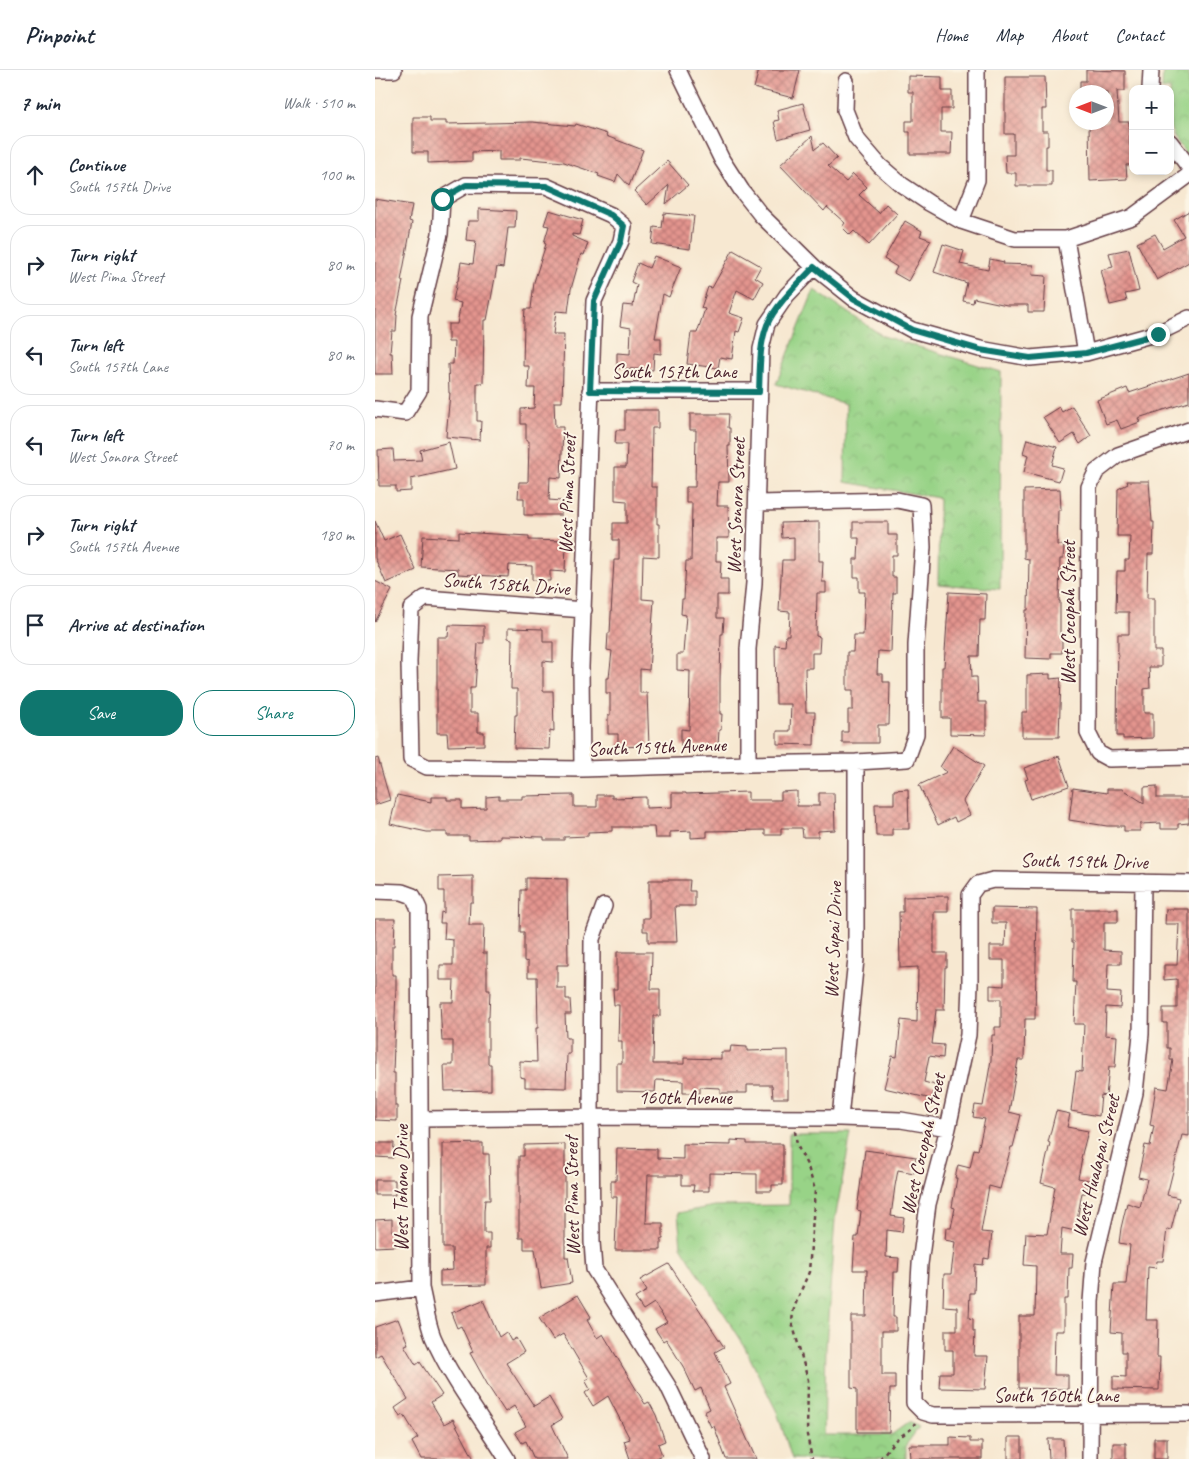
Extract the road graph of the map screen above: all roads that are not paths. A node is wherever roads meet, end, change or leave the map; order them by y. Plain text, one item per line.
1 (375, 70) edge
2 (394, 70) edge
3 (678, 70) edge
4 (977, 70) edge
5 (1151, 70) edge
6 (846, 81) dead end
7 (1150, 85) edge
8 (1174, 147) edge
9 (1189, 167) edge
10 (1189, 175) edge
11 (961, 221) junction
12 (1066, 239) junction
13 (814, 267) junction
14 (1189, 318) edge
15 (1086, 353) junction
16 (590, 391) junction
17 (759, 392) junction
18 (375, 410) edge
19 (1189, 430) edge
20 (757, 503) junction
21 (584, 610) junction
22 (1189, 757) edge
23 (411, 759) joint
24 (856, 762) junction
25 (747, 764) junction
26 (582, 769) junction
27 (1143, 882) junction
28 (1189, 883) edge
29 (978, 884) joint
30 (375, 891) edge
31 (604, 906) dead end
32 (591, 1117) junction
33 (840, 1118) junction
34 (421, 1119) junction
35 (947, 1128) junction
36 (421, 1288) junction
37 (375, 1294) edge
38 (923, 1412) joint
39 (1090, 1414) junction
40 (1189, 1414) edge
41 (507, 1459) edge
42 (703, 1459) edge
43 (1090, 1459) edge

1 - 2 street
3 - 13 street
4 - 11 street
5 - 7 street
6 - 11 street
8 - 9 street
10 - 12 street
11 - 12 street
12 - 15 street
13 - 15 street
13 - 17 street, West Sonora Street
14 - 15 street
16 - 17 street, South 157th Lane
16 - 18 street, West Pima Street
16 - 21 street, West Pima Street
17 - 20 street, West Sonora Street
19 - 22 street, West Cocopah Street
20 - 24 street, South 159th Avenue
20 - 25 street, West Sonora Street
21 - 23 street, South 158th Drive
21 - 26 street, West Pima Street
23 - 26 street, South 159th Avenue
24 - 25 street, South 159th Avenue
24 - 33 street, West Supai Drive
25 - 26 street, South 159th Avenue
27 - 28 street, South 159th Drive
27 - 29 street, South 159th Drive
27 - 39 street, West Hualapai Street
29 - 35 street, West Cocopah Street
30 - 34 street, West Tohono Drive
31 - 32 street, West Pima Street
32 - 33 street, 160th Avenue
32 - 34 street, 160th Avenue
32 - 42 street, West Pima Street
33 - 35 street, 160th Avenue
34 - 36 street, West Tohono Drive
35 - 38 street, West Cocopah Street
36 - 37 street
36 - 41 street, West Tohono Drive
38 - 39 street, South 160th Lane
39 - 40 street, South 160th Lane
39 - 43 street, West Hualapai Street

